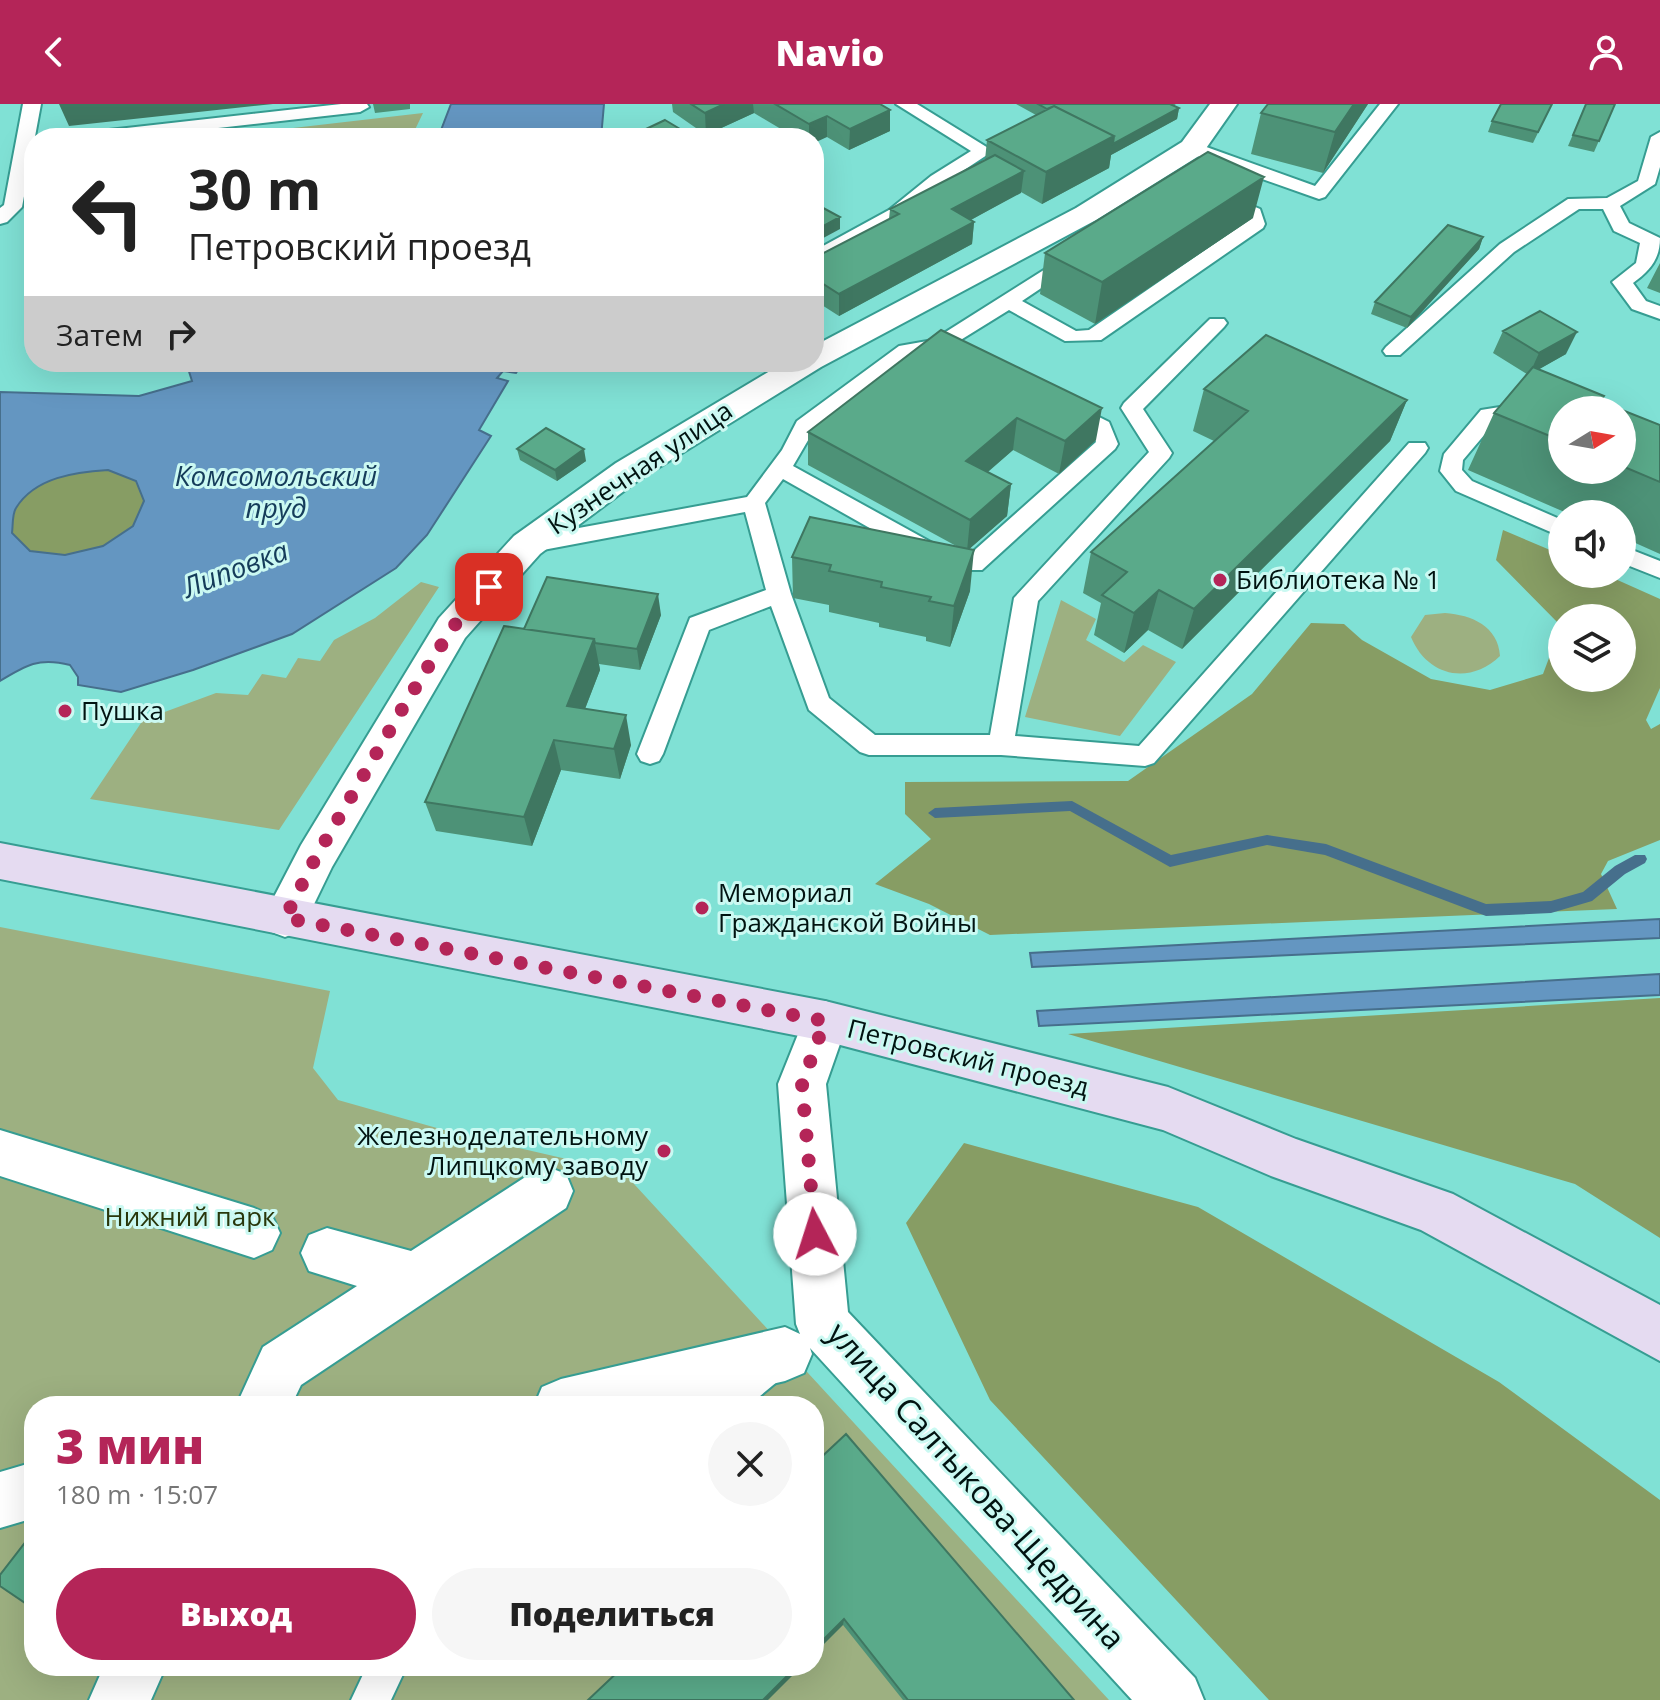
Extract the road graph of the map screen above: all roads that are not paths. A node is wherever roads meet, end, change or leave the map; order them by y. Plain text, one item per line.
1 (32, 104) edge
2 (905, 104) edge
3 (1224, 104) edge
4 (1389, 104) edge
5 (360, 107) dead end
6 (30, 128) edge
7 (172, 128) edge
8 (1660, 137) edge
9 (1192, 148) junction
10 (24, 164) edge
11 (1200, 188) edge
12 (1610, 204) junction
13 (0, 218) edge
14 (1655, 243) edge
15 (1089, 250) edge
16 (824, 254) edge
17 (1008, 301) junction
18 (1660, 313) edge
19 (1217, 323) dead end
20 (939, 345) junction
21 (824, 350) edge
22 (1393, 351) dead end
23 (966, 358) edge
24 (787, 372) edge
25 (1047, 400) edge
26 (1548, 422) edge
27 (1417, 448) dead end
28 (778, 467) junction
29 (754, 503) junction
30 (1548, 523) edge
31 (527, 545) junction
32 (1636, 560) edge
33 (1660, 570) edge
34 (779, 594) junction
35 (1001, 745) junction
36 (650, 754) dead end
37 (0, 861) edge
38 (285, 918) junction
39 (825, 1021) junction
40 (0, 1153) edge
41 (548, 1191) dead end
42 (254, 1233) dead end
43 (327, 1253) dead end
44 (416, 1278) junction
45 (1660, 1334) edge
46 (804, 1339) junction
47 (268, 1396) edge
48 (597, 1396) edge
49 (733, 1396) edge
50 (24, 1493) edge
51 (0, 1500) edge
52 (131, 1676) edge
53 (383, 1676) edge
54 (120, 1700) edge
55 (370, 1700) edge
56 (1173, 1700) edge

1 - 6 lane
2 - 16 lane
3 - 9 street, Кузнечная улица
4 - 9 lane
5 - 7 lane
8 - 12 lane
9 - 21 street, Кузнечная улица
10 - 13 lane
11 - 17 lane
12 - 14 lane
12 - 22 lane
14 - 18 lane
15 - 17 lane
17 - 20 lane
19 - 35 lane
20 - 23 lane
20 - 28 lane
24 - 31 street, Кузнечная улица
25 - 28 lane
26 - 30 lane
27 - 35 lane
28 - 29 lane
29 - 31 lane
29 - 34 lane
31 - 38 street, Кузнечная улица
32 - 33 lane
34 - 35 lane
34 - 36 lane
37 - 38 street, Петровский проезд
38 - 39 street, Петровский проезд
39 - 45 street, Петровский проезд
39 - 46 street, улица Салтыкова-Щедрина
40 - 42 street
41 - 44 street
43 - 44 street
44 - 47 street
46 - 48 street
46 - 49 lane
46 - 56 street, улица Салтыкова-Щедрина
50 - 51 street
52 - 54 street
53 - 55 lane

